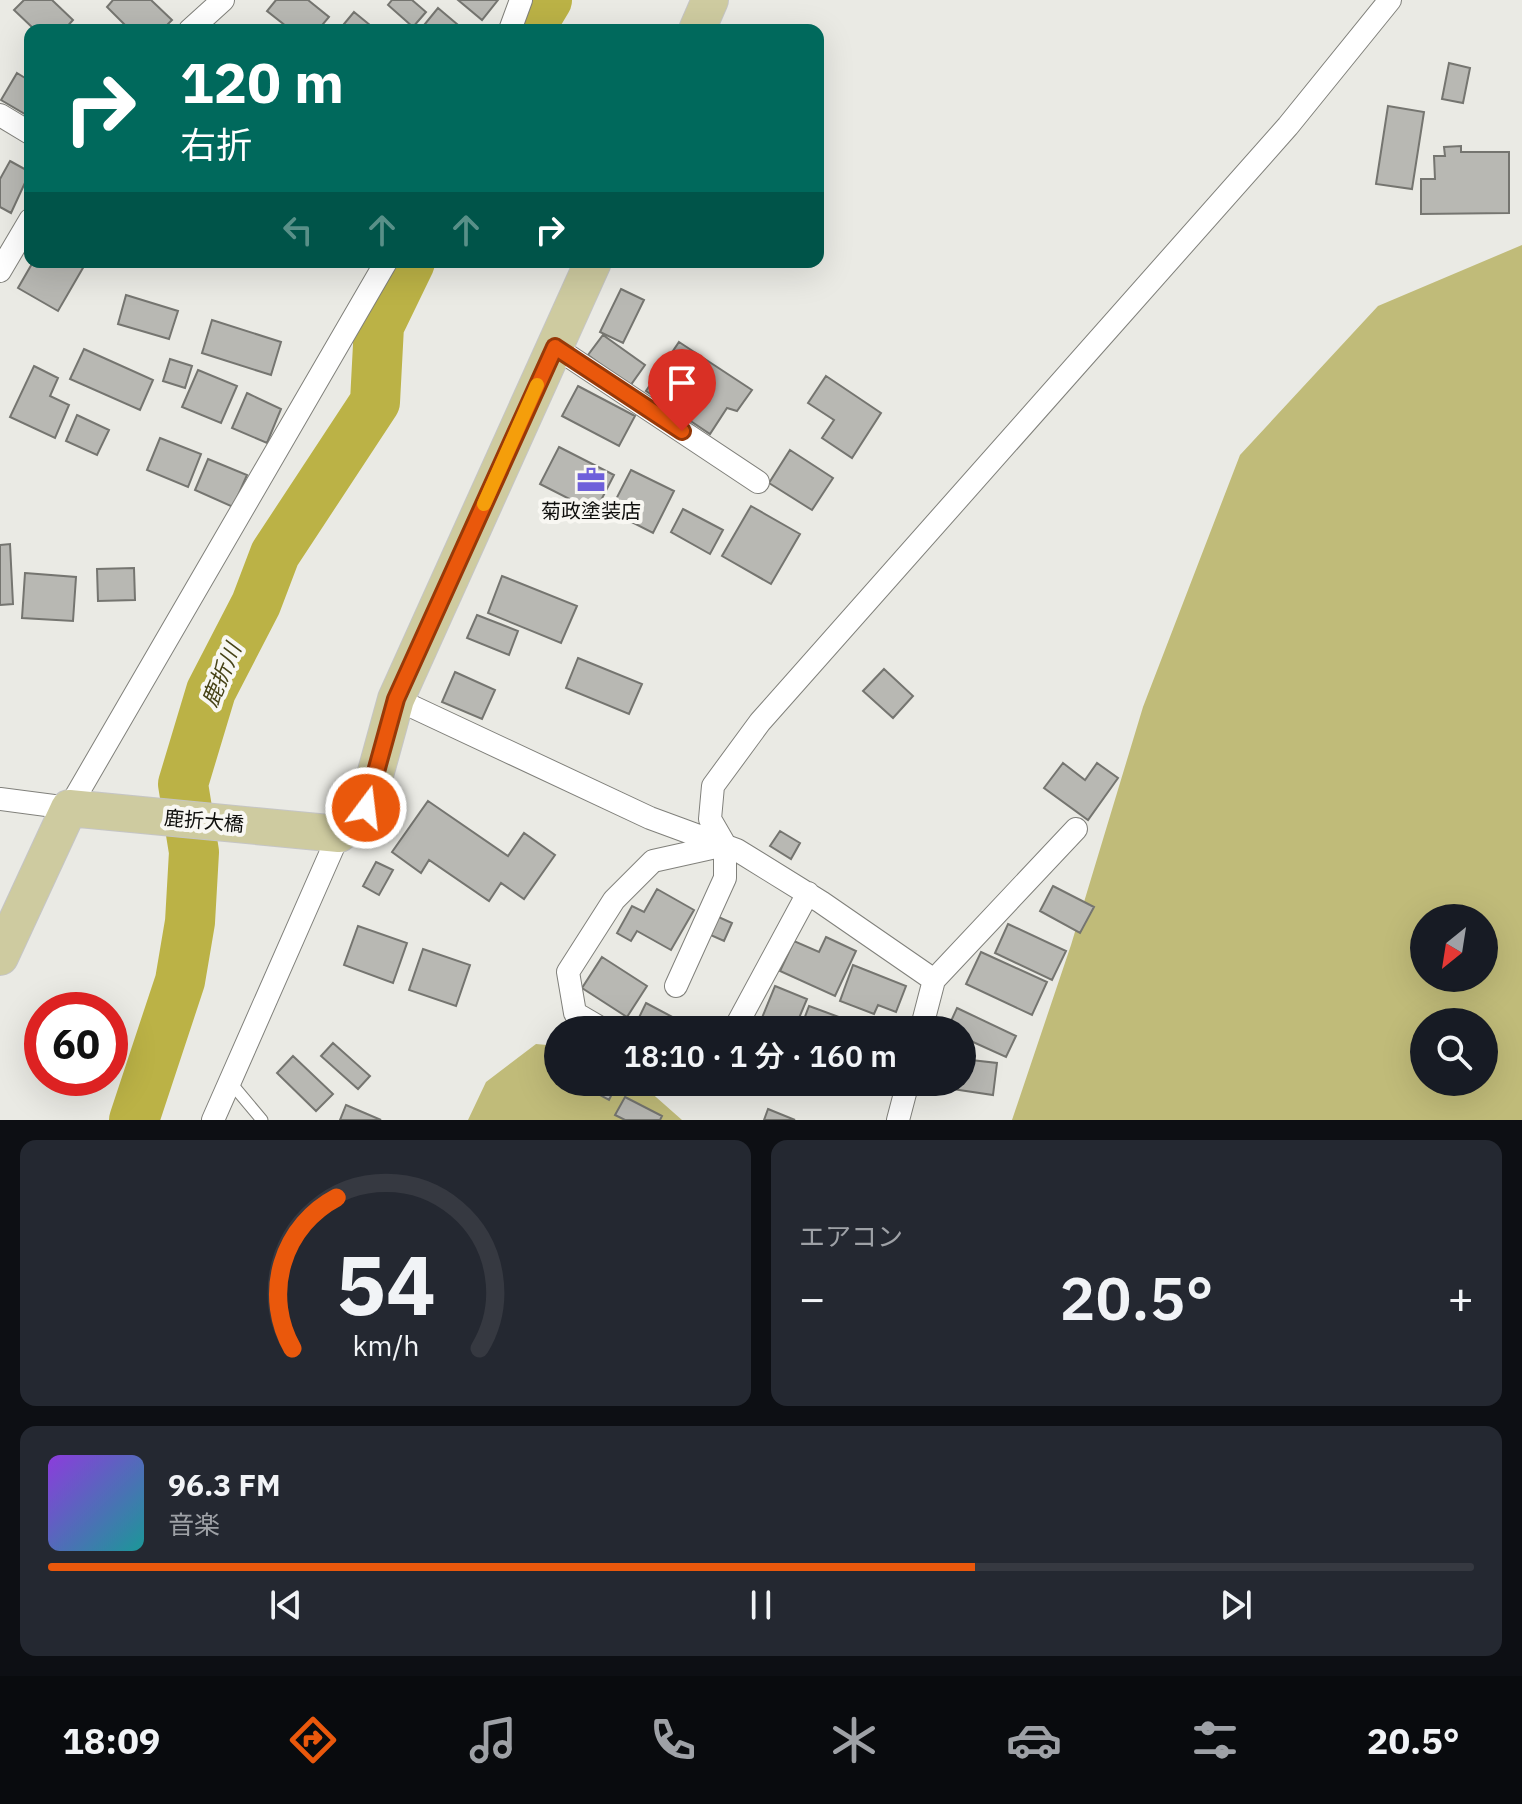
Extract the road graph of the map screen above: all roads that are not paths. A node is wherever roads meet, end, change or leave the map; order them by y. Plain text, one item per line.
1 (223, 0) edge
2 (521, 0) edge
3 (710, 0) edge
4 (1390, 0) edge
5 (197, 24) edge
6 (512, 24) edge
7 (700, 24) edge
8 (0, 115) edge
9 (24, 129) edge
10 (24, 230) edge
11 (383, 268) edge
12 (590, 268) edge
13 (0, 271) edge
14 (555, 347) junction
15 (758, 482) dead end
16 (396, 699) junction
17 (0, 799) edge
18 (69, 808) junction
19 (1076, 829) dead end
20 (339, 834) junction
21 (725, 845) junction
22 (808, 893) junction
23 (0, 957) edge
24 (934, 980) junction
25 (676, 986) dead end
26 (580, 1016) edge
27 (742, 1016) edge
28 (925, 1016) edge
29 (231, 1083) junction
30 (904, 1096) edge
31 (213, 1120) edge
32 (262, 1120) edge
33 (898, 1120) edge

1 - 5 street
2 - 6 street
3 - 7 main road
4 - 21 street
8 - 9 street
10 - 13 street
11 - 18 street
12 - 14 main road
14 - 15 street
14 - 16 main road
16 - 20 main road
16 - 21 street
17 - 18 street
18 - 20 main road, 鹿折大橋
18 - 23 main road
19 - 24 street
20 - 29 street
21 - 22 street
21 - 25 street
21 - 26 street
22 - 24 street
22 - 27 street
24 - 28 street
29 - 31 street
29 - 32 lane
30 - 33 street

